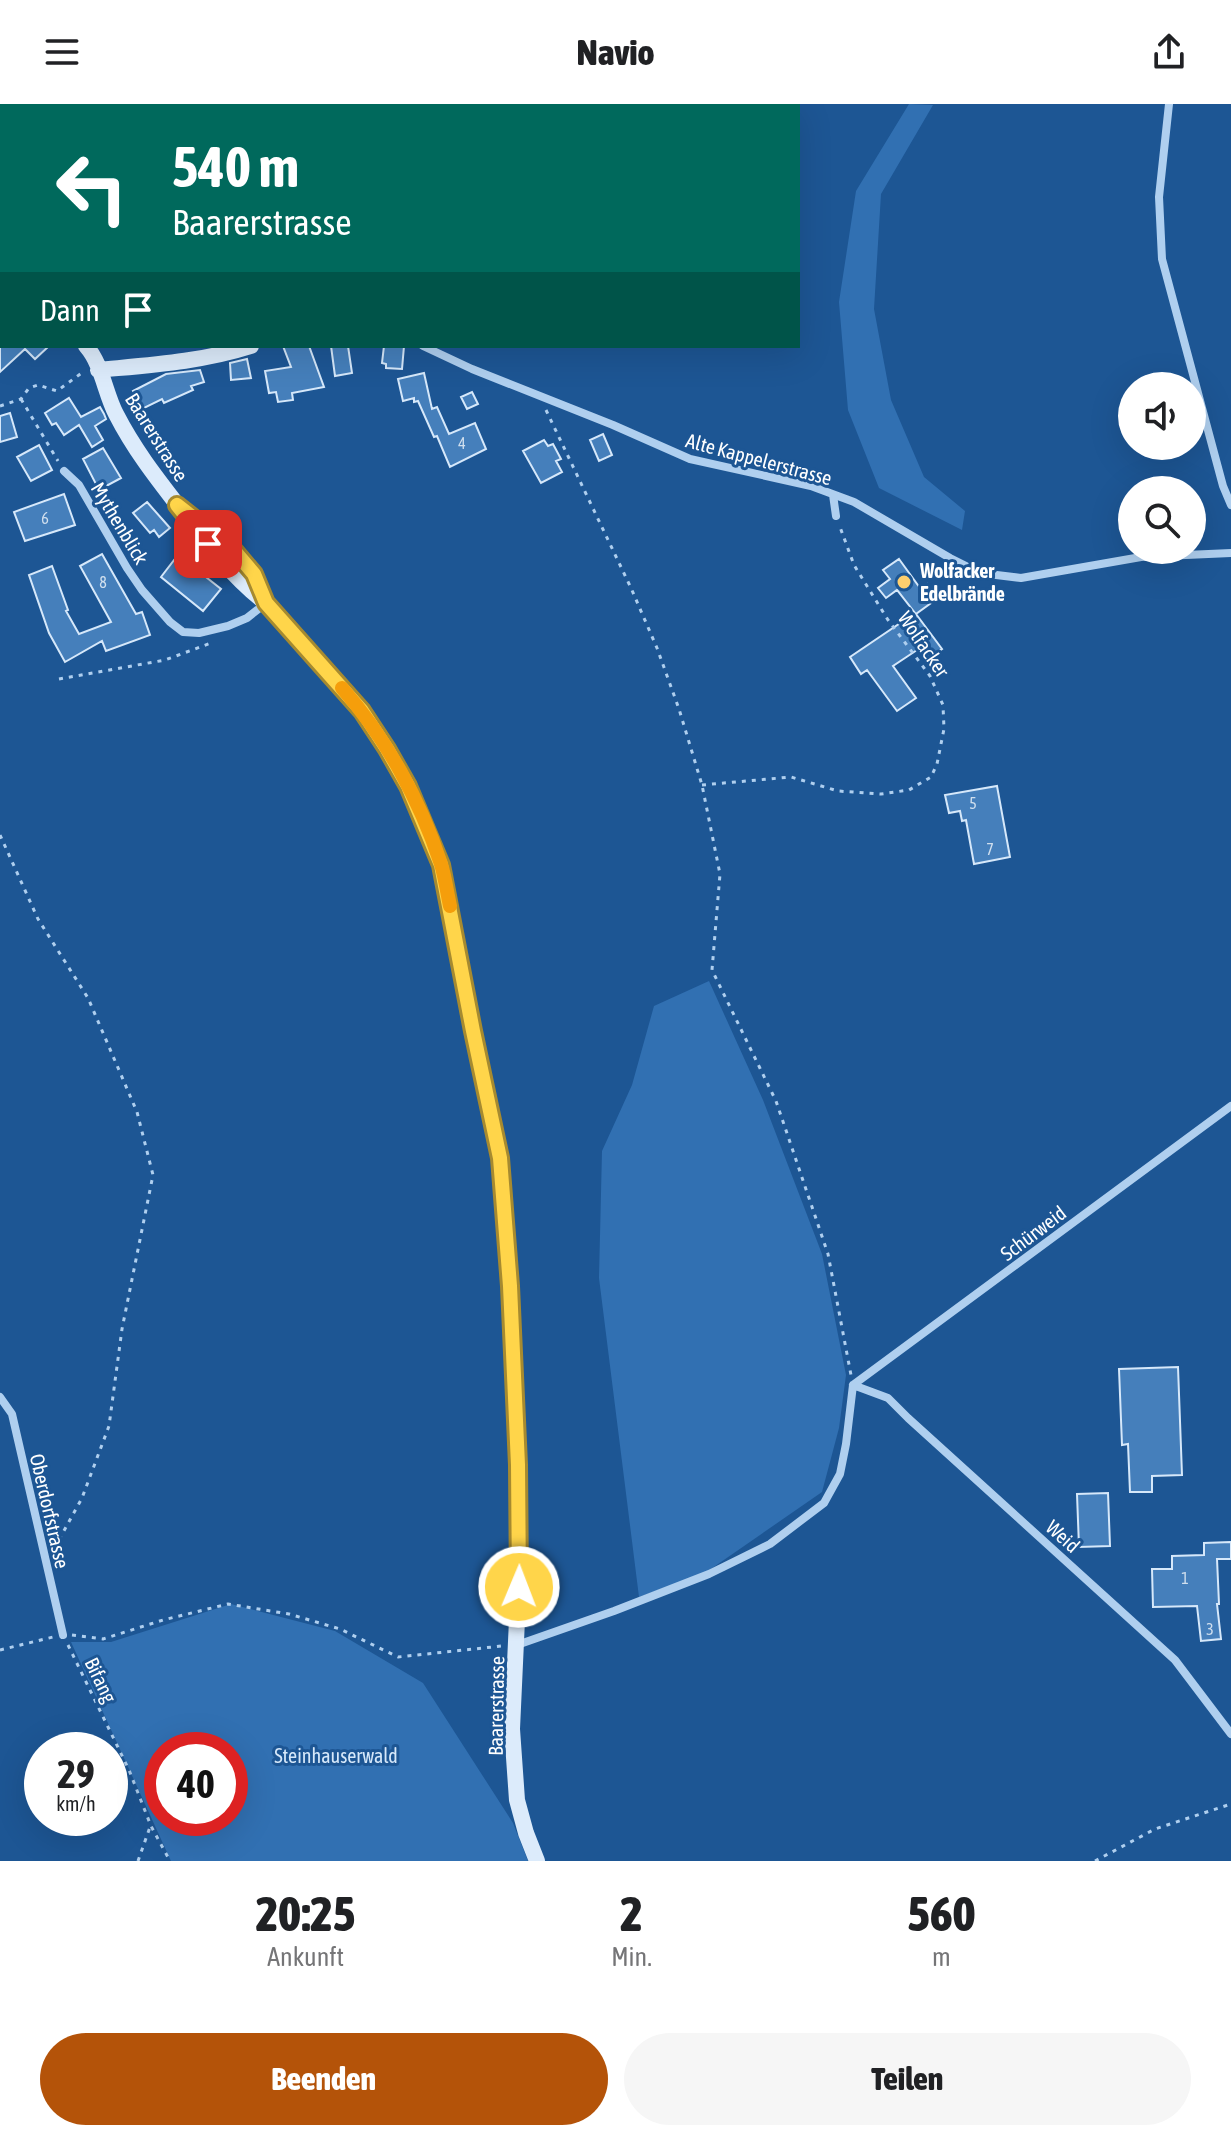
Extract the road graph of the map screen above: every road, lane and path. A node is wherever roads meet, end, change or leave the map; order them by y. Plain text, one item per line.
1 (1169, 104) edge
2 (87, 348) edge
3 (244, 348) edge
4 (427, 348) edge
5 (98, 370) junction
6 (539, 396) junction
7 (21, 399) junction
8 (0, 406) edge
9 (64, 471) joint
10 (833, 495) junction
11 (1231, 505) edge
12 (836, 516) joint
13 (1231, 553) edge
14 (266, 603) junction
15 (228, 626) junction
16 (59, 679) dead end
17 (702, 785) junction
18 (0, 835) edge
19 (1231, 1106) edge
20 (853, 1385) junction
21 (0, 1397) edge
22 (46, 1564) junction
23 (63, 1635) junction
24 (517, 1645) junction
25 (0, 1650) edge
26 (1231, 1734) edge
27 (1231, 1804) edge
28 (144, 1808) edge
29 (147, 1836) edge
30 (156, 1836) edge
31 (138, 1861) edge
32 (170, 1861) edge
33 (537, 1861) edge
34 (1095, 1861) edge

1 - 11 street
2 - 5 street, Baarerstrasse
3 - 5 street
4 - 6 street, Alte Kappelerstrasse
5 - 7 path
5 - 14 street, Baarerstrasse
6 - 10 street, Alte Kappelerstrasse
6 - 17 path
7 - 8 path
7 - 9 path
9 - 15 street, Mythenblick
10 - 12 street
10 - 13 street, Alte Kappelerstrasse
12 - 17 path, Wolfacker
14 - 15 street, Mythenblick
14 - 24 street, Baarerstrasse
15 - 16 path
17 - 20 path
18 - 22 path
19 - 20 street, Schürweid
20 - 24 street
20 - 26 street, Weid
21 - 22 street, Oberdorfstrasse
22 - 23 street, Oberdorfstrasse
23 - 24 path
23 - 25 path
23 - 28 path, Bifang
24 - 33 street, Baarerstrasse
27 - 34 path
29 - 31 path
30 - 32 path, Bifang

